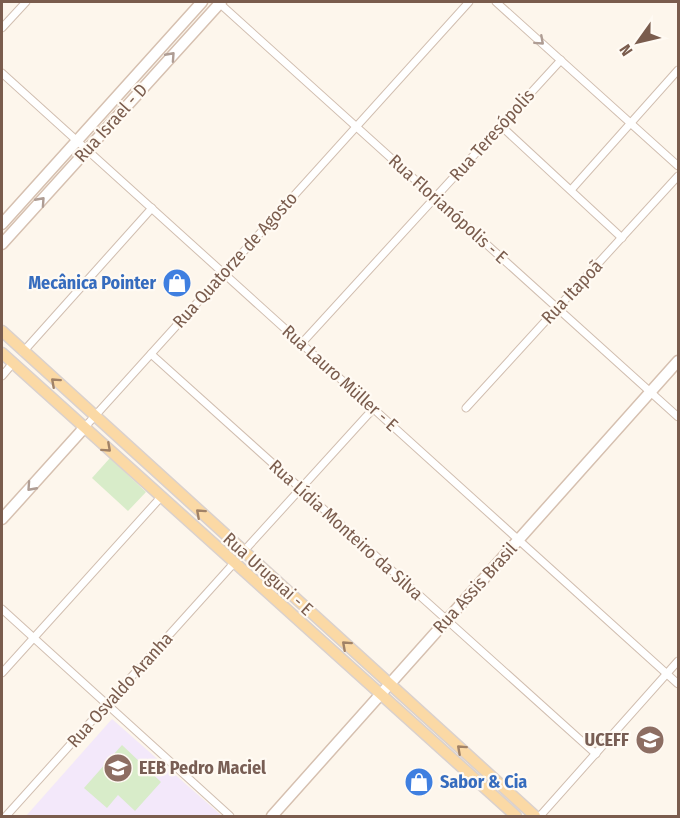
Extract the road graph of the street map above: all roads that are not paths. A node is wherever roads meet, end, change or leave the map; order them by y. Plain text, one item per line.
1 (26, 2) edge
2 (202, 2) edge
3 (220, 2) edge
4 (469, 2) edge
5 (496, 2) edge
6 (2, 28) edge
7 (561, 60) junction
8 (678, 70) edge
9 (2, 73) edge
10 (631, 123) junction
11 (357, 126) junction
12 (501, 126) junction
13 (76, 140) junction
14 (87, 150) junction
15 (678, 166) edge
16 (678, 176) edge
17 (571, 190) junction
18 (435, 198) junction
19 (152, 208) junction
20 (2, 224) edge
21 (622, 238) junction
22 (2, 244) edge
23 (224, 273) junction
24 (558, 308) junction
25 (2, 332) edge
26 (302, 344) junction
27 (23, 352) junction
28 (2, 353) edge
29 (151, 354) junction
30 (678, 361) edge
31 (13, 363) junction
32 (2, 376) edge
33 (651, 392) junction
34 (466, 408) dead end
35 (374, 409) junction
36 (94, 417) junction
37 (678, 417) edge
38 (84, 428) junction
39 (301, 489) junction
40 (161, 497) junction
41 (2, 519) edge
42 (519, 540) junction
43 (243, 552) junction
44 (234, 563) junction
45 (2, 609) edge
46 (446, 620) junction
47 (33, 638) junction
48 (678, 661) edge
49 (2, 673) edge
50 (667, 674) junction
51 (389, 684) junction
52 (678, 684) edge
53 (380, 694) junction
54 (106, 705) junction
55 (596, 754) junction
56 (6, 816) edge
57 (230, 816) edge
58 (272, 816) edge
59 (516, 816) edge
60 (537, 816) edge

1 - 6 street
2 - 13 street, Rua Israel - D
3 - 11 street, Rua Florianópolis - E
14 -> 3 street, Rua Israel - D
4 - 11 street, Rua Quatorze de Agosto
5 -> 7 street
7 - 10 street
7 - 12 street, Rua Teresópolis
8 - 10 street
9 - 13 street, Rua Lauro Müller - E
10 - 15 street
10 - 17 street
11 - 18 street, Rua Florianópolis - E
11 - 23 street, Rua Quatorze de Agosto
12 - 17 street
12 - 18 street, Rua Teresópolis
13 - 14 street, Rua Lauro Müller - E
13 - 20 street, Rua Israel - D
14 - 19 street, Rua Lauro Müller - E
22 -> 14 street, Rua Israel - D
16 - 21 street, Rua Itapoã
17 - 21 street
18 - 24 street, Rua Florianópolis - E
18 - 26 street, Rua Teresópolis
19 - 23 street, Rua Lauro Müller - E
19 - 27 street
21 - 24 street, Rua Itapoã
23 - 26 street, Rua Lauro Müller - E
23 - 29 street, Rua Quatorze de Agosto
24 - 33 street, Rua Florianópolis - E
24 - 34 street, Rua Itapoã
25 - 27 main road, Rua Uruguai - E
26 - 35 street, Rua Lauro Müller - E
36 -> 27 main road, Rua Uruguai - E
28 - 31 main road, Rua Uruguai - E
29 - 36 street, Rua Quatorze de Agosto
29 - 39 street, Rua Lídia Monteiro da Silva
30 - 33 street, Rua Assis Brasil
31 - 32 street
31 - 38 main road, Rua Uruguai - E
33 - 37 street, Rua Florianópolis - E
33 - 42 street, Rua Assis Brasil
35 - 39 street
35 - 42 street, Rua Lauro Müller - E
36 - 38 street, Rua Quatorze de Agosto
43 -> 36 main road, Rua Uruguai - E
38 -> 40 main road, Rua Uruguai - E
38 -> 41 street, Rua Quatorze de Agosto
39 - 43 street
39 - 46 street, Rua Lídia Monteiro da Silva
40 - 44 main road, Rua Uruguai - E
40 - 47 street
42 - 46 street, Rua Assis Brasil
42 - 50 street, Rua Lauro Müller - E
51 -> 43 main road, Rua Uruguai - E
44 - 53 main road, Rua Uruguai - E
44 - 54 street, Rua Osvaldo Aranha
45 - 47 street
46 - 51 street, Rua Assis Brasil
46 - 55 street, Rua Lídia Monteiro da Silva
47 - 49 street
47 - 54 street
48 - 50 street
50 - 52 street, Rua Lauro Müller - E
50 - 55 street
51 - 53 street, Rua Assis Brasil
60 -> 51 main road, Rua Uruguai - E
53 - 58 street, Rua Assis Brasil
53 - 59 main road, Rua Uruguai - E
54 - 56 street, Rua Osvaldo Aranha
54 - 57 street
55 - 60 street

